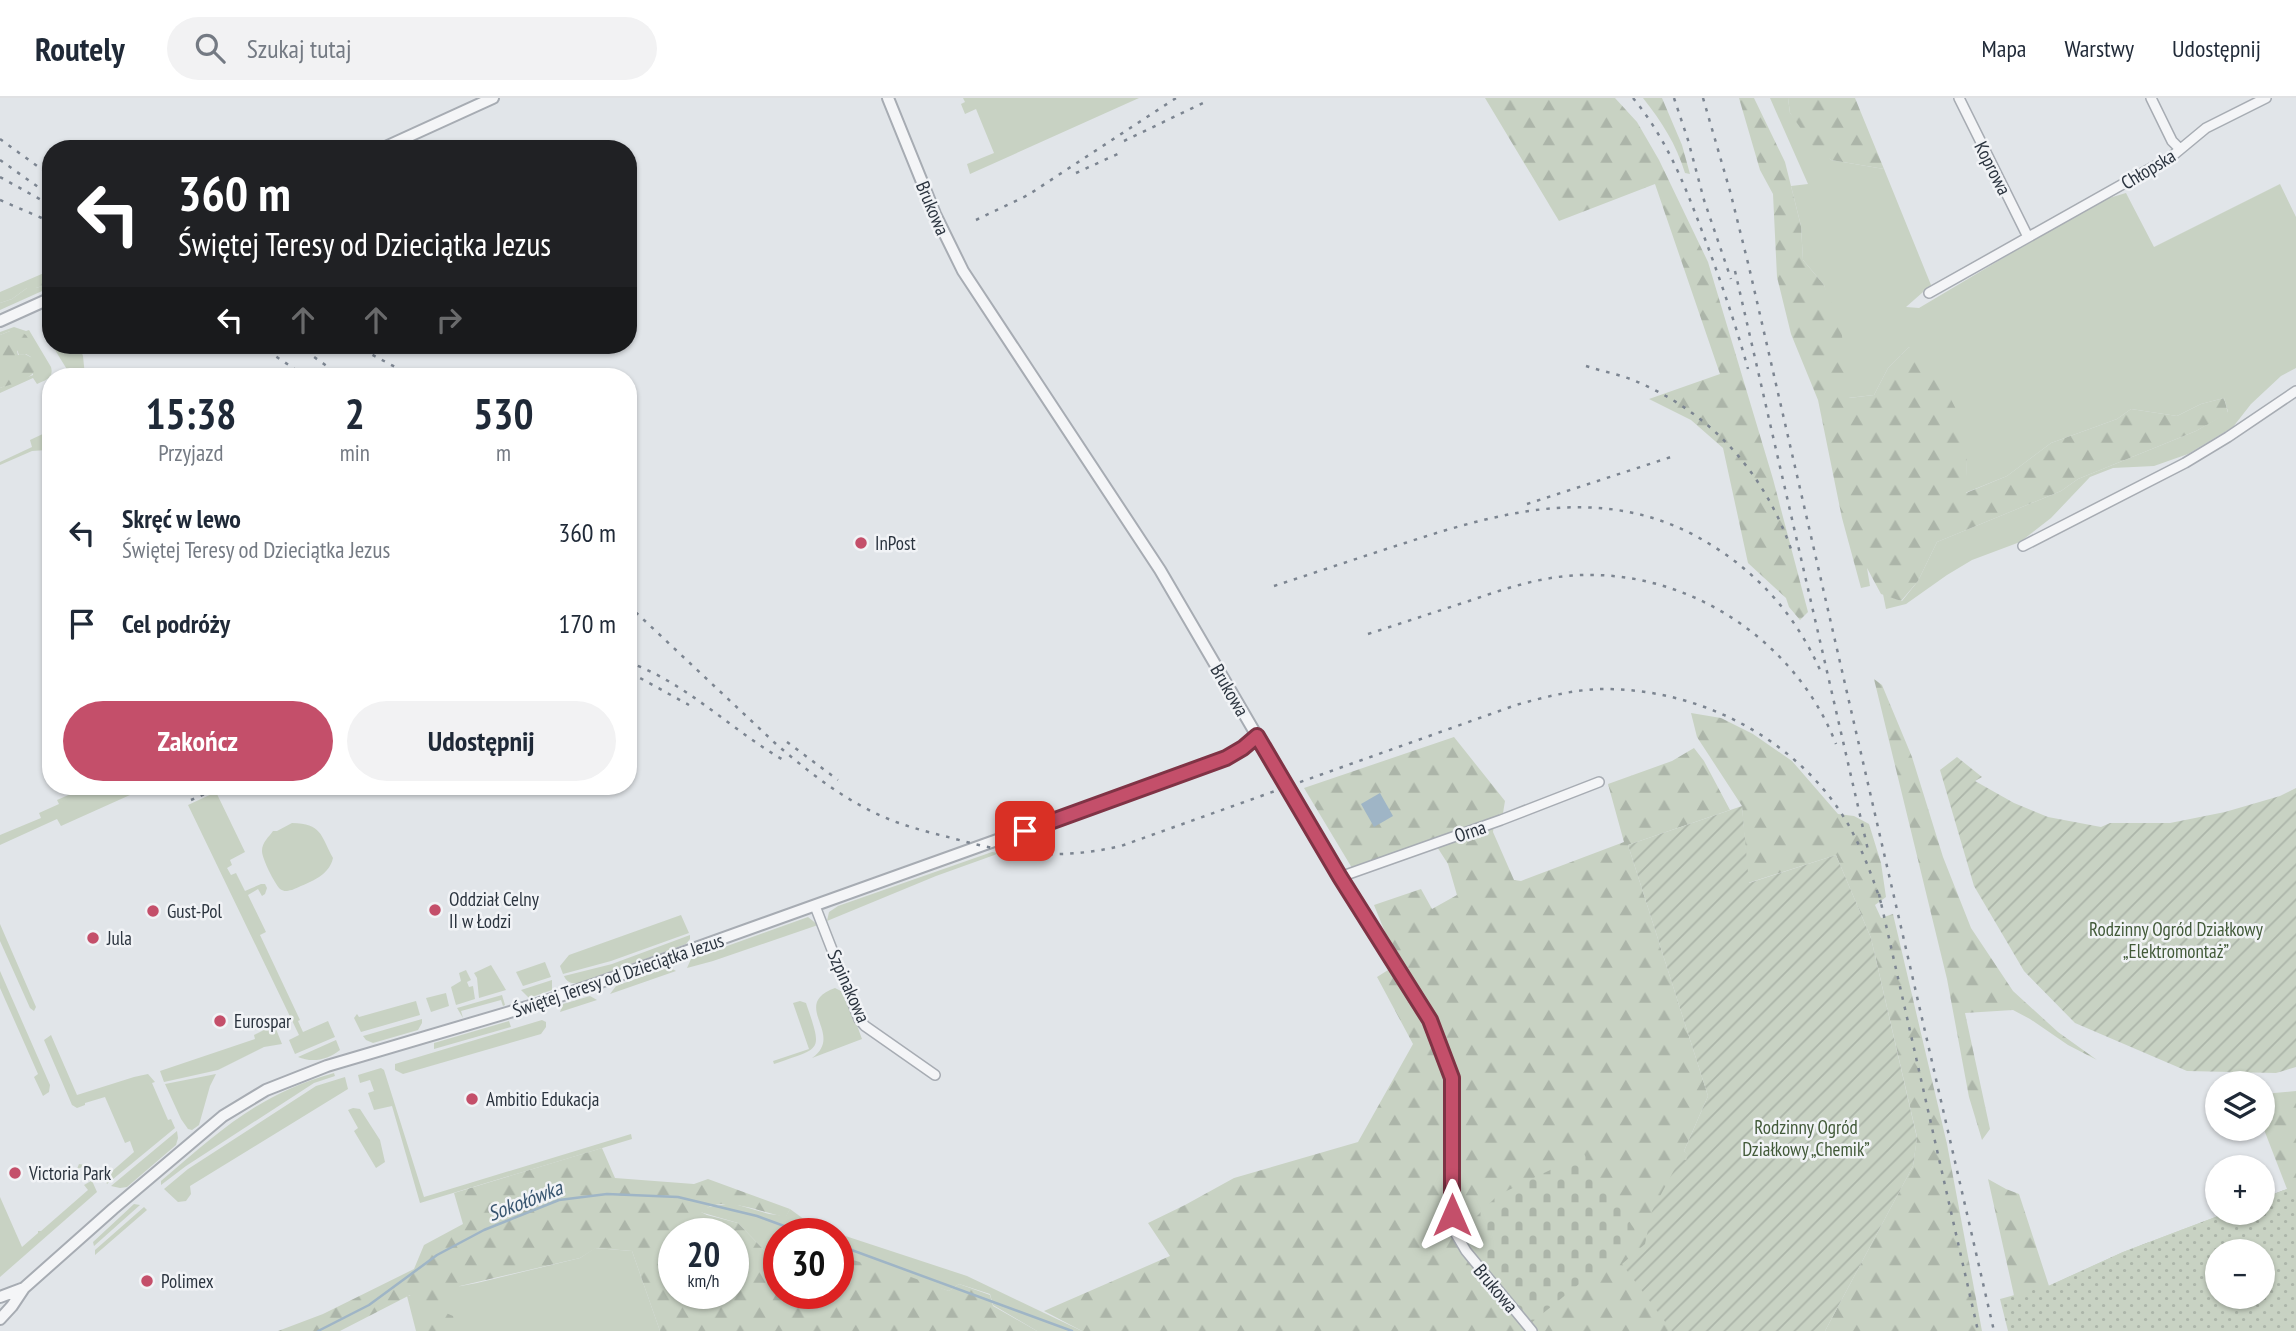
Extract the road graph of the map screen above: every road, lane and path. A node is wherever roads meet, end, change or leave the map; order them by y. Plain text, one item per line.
1 (493, 98) edge
2 (888, 98) edge
3 (1959, 98) edge
4 (2151, 98) edge
5 (2266, 98) edge
6 (401, 140) edge
7 (2180, 149) junction
8 (2028, 237) junction
9 (1929, 293) dead end
10 (42, 302) edge
11 (0, 321) edge
12 (2296, 391) edge
13 (2024, 546) dead end
14 (1257, 736) junction
15 (1599, 782) dead end
16 (1340, 877) junction
17 (815, 906) junction
18 (935, 1075) dead end
19 (24, 1288) junction
20 (0, 1297) edge
21 (0, 1319) edge
22 (1532, 1331) edge

1 - 6 street
2 - 14 street, Brukowa
3 - 8 street, Koprowa
4 - 7 street
5 - 7 street, Chłopska
7 - 8 street, Chłopska
8 - 9 street, Chłopska
10 - 11 street
12 - 13 street
14 - 16 street, Brukowa
14 - 17 street, Świętej Teresy od Dzieciątka Jezus
15 - 16 street, Orna
16 - 22 street, Brukowa
17 - 18 street, Szpinakowa
17 - 19 street, Świętej Teresy od Dzieciątka Jezus
19 - 20 street, Świętej Teresy od Dzieciątka Jezus
19 - 21 street, Świętej Teresy od Dzieciątka Jezus

